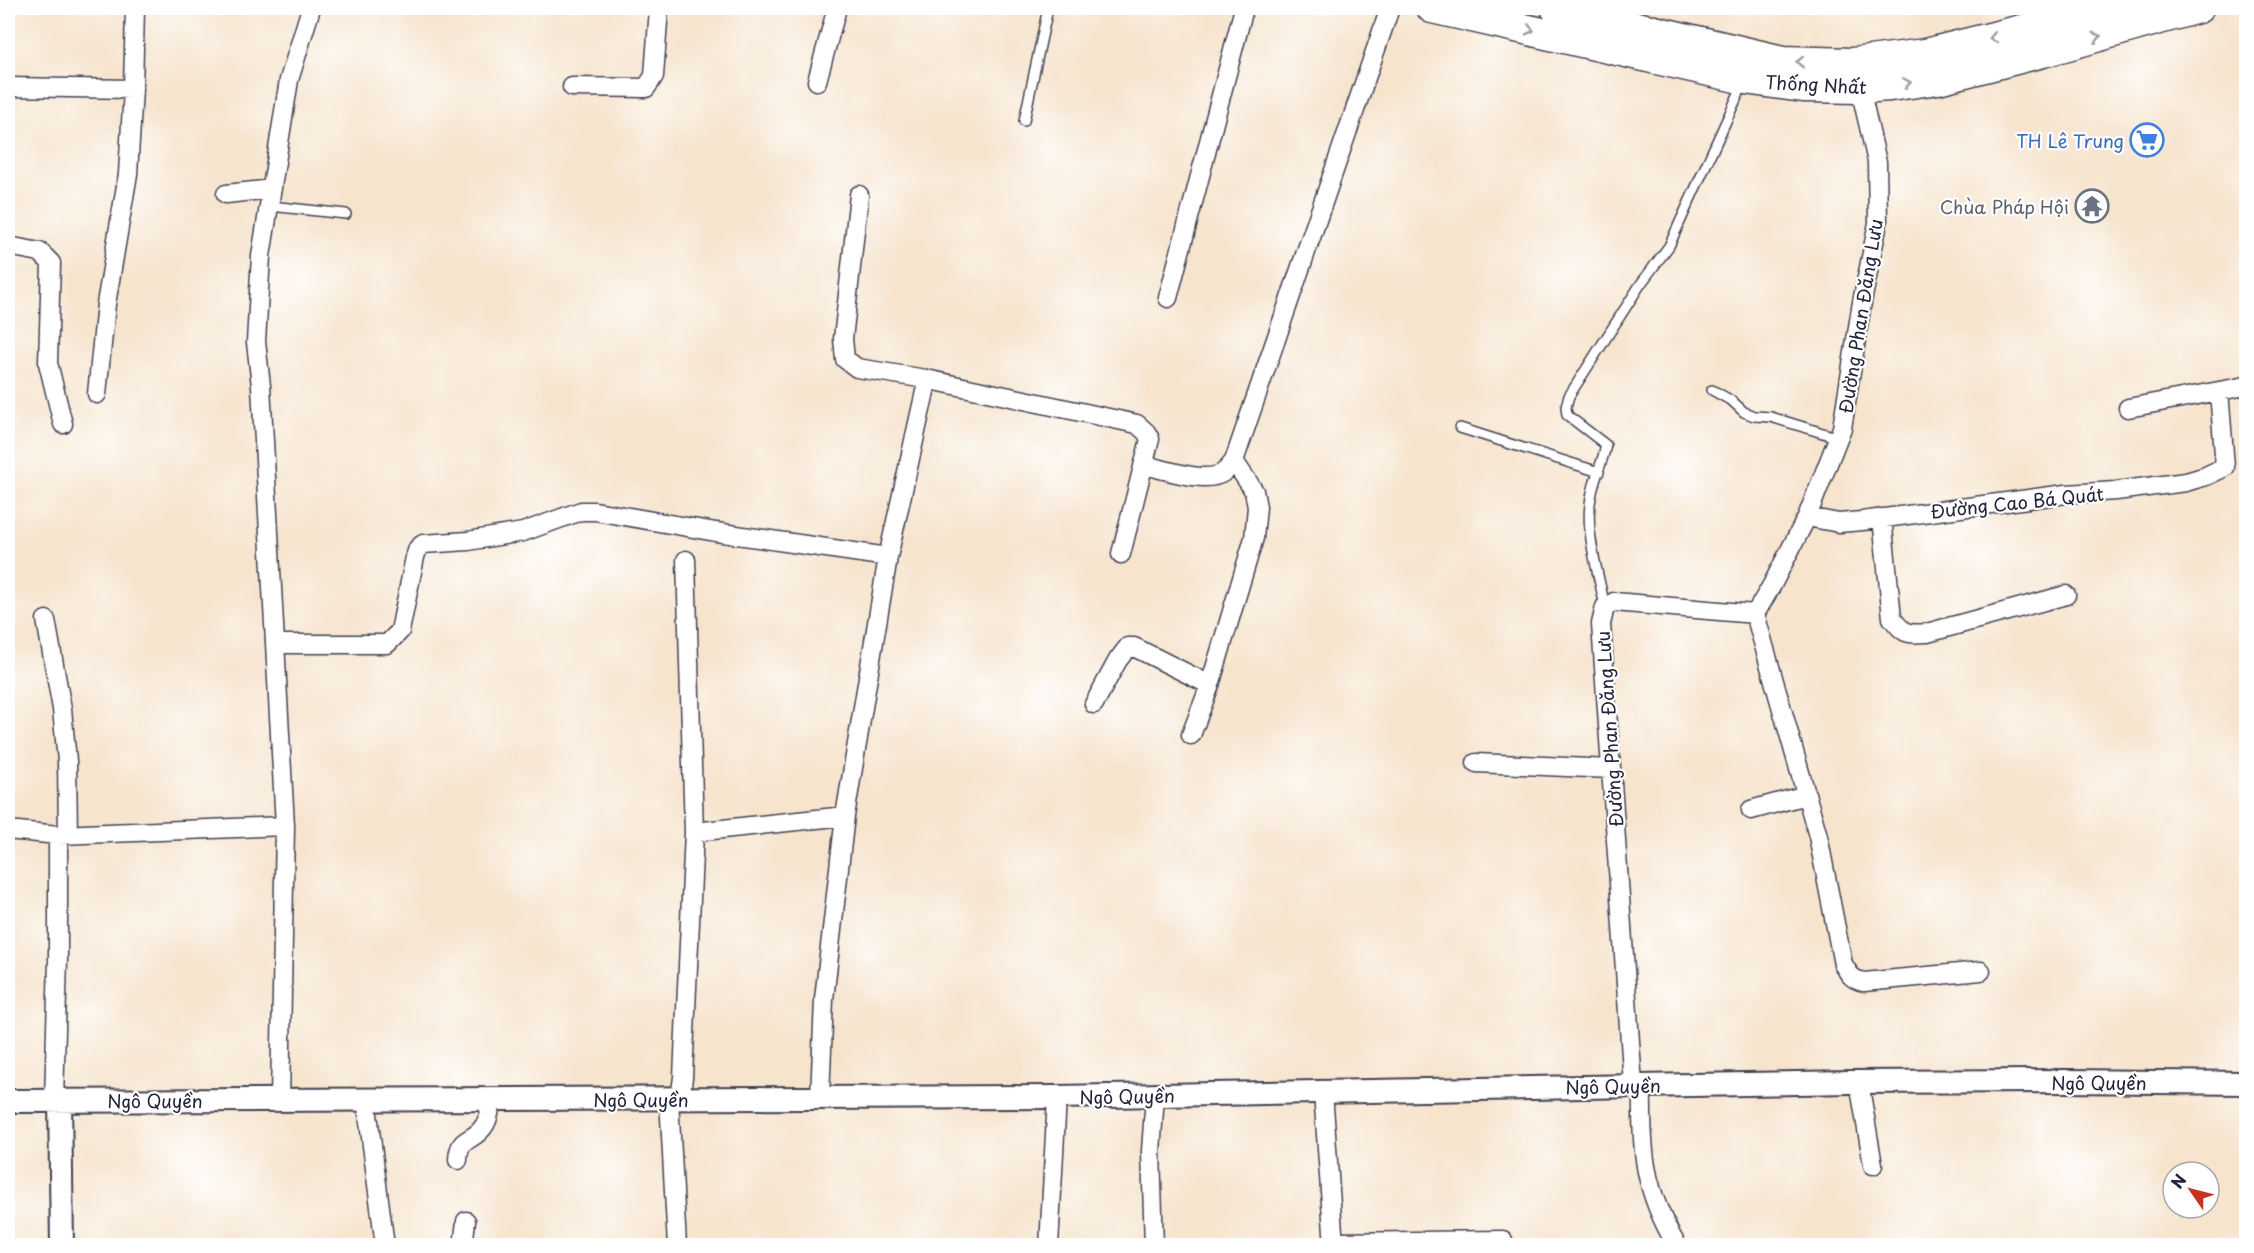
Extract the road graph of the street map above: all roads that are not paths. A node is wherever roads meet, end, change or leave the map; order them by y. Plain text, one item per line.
1 (135, 8) edge
2 (311, 8) edge
3 (659, 8) edge
4 (837, 8) edge
5 (1048, 8) edge
6 (1244, 8) edge
7 (1390, 8) edge
8 (2110, 8) edge
9 (2198, 8) edge
10 (1450, 9) edge
11 (1571, 9) edge
12 (2041, 39) junction
13 (1745, 79) junction
14 (817, 81) dead end
15 (8, 87) edge
16 (572, 87) dead end
17 (1860, 88) junction
18 (133, 89) junction
19 (1024, 121) dead end
20 (226, 194) dead end
21 (859, 195) dead end
22 (271, 198) junction
23 (346, 214) dead end
24 (8, 246) edge
25 (1168, 298) dead end
26 (926, 379) junction
27 (2247, 386) edge
28 (1712, 390) dead end
29 (2219, 391) junction
30 (96, 394) dead end
31 (2128, 408) dead end
32 (63, 424) dead end
33 (1460, 428) dead end
34 (1839, 438) junction
35 (1234, 461) junction
36 (1144, 465) junction
37 (1599, 472) junction
38 (1807, 517) junction
39 (1882, 518) junction
40 (1121, 554) dead end
41 (888, 557) junction
42 (686, 560) dead end
43 (2066, 595) dead end
44 (1605, 607) junction
45 (1755, 614) junction
46 (46, 620) dead end
47 (276, 644) junction
48 (1210, 685) junction
49 (1094, 704) dead end
50 (1191, 735) dead end
51 (1476, 763) dead end
52 (1611, 769) junction
53 (1806, 795) junction
54 (1751, 810) dead end
55 (845, 816) junction
56 (285, 826) junction
57 (8, 830) edge
58 (694, 832) junction
59 (63, 835) junction
60 (1981, 971) dead end
61 (1859, 1083) junction
62 (2247, 1083) edge
63 (1637, 1085) junction
64 (1323, 1092) junction
65 (1155, 1096) junction
66 (1057, 1097) junction
67 (491, 1098) junction
68 (820, 1098) junction
69 (675, 1099) junction
70 (57, 1100) junction
71 (366, 1100) junction
72 (8, 1101) edge
73 (280, 1101) junction
74 (458, 1160) dead end
75 (1873, 1165) dead end
76 (466, 1221) dead end
77 (1503, 1240) dead end
78 (1334, 1244) edge
79 (62, 1245) edge
80 (385, 1245) edge
81 (463, 1245) edge
82 (677, 1245) edge
83 (1049, 1245) edge
84 (1154, 1245) edge
85 (1677, 1245) edge

1 - 18 street
2 - 22 street
3 - 16 street
4 - 14 street
5 - 19 lane
6 - 25 street
7 - 35 street
8 - 12 highway, Thống Nhất
12 -> 9 highway, Thống Nhất
10 -> 13 highway, Thống Nhất
12 -> 11 highway, Thống Nhất
17 -> 12 highway, Thống Nhất
13 - 17 highway, Thống Nhất
13 - 37 lane
15 - 18 street
17 - 34 street, Đường Phan Đăng Lưu
18 - 30 street
20 - 22 street
21 - 26 street
22 - 23 lane
22 - 47 street
24 - 32 street
26 - 36 street
26 - 41 street
27 - 29 street
28 - 34 lane
29 - 31 street
29 - 39 street, Đường Cao Bá Quát
33 - 37 lane
34 - 38 street, Đường Phan Đăng Lưu
35 - 36 street
35 - 48 street
36 - 40 street
37 - 44 lane
38 - 39 street, Đường Cao Bá Quát
38 - 45 street, Đường Phan Đăng Lưu
39 - 43 street
41 - 47 street
41 - 55 street
42 - 58 street
44 - 45 street, Đường Phan Đăng Lưu
44 - 52 street, Đường Phan Đăng Lưu
45 - 53 street
46 - 59 street
47 - 56 street
48 - 49 street
48 - 50 street
51 - 52 street
52 - 63 street, Đường Phan Đăng Lưu
53 - 54 street
53 - 60 street
55 - 58 street
55 - 68 street
56 - 59 street
56 - 73 street
57 - 59 street
58 - 69 street
59 - 70 street
61 - 62 street, Ngô Quyền
61 - 63 street, Ngô Quyền
61 - 75 street
63 - 64 street, Ngô Quyền
63 - 85 street, Đường Phan Đăng Lưu
64 - 65 street, Ngô Quyền
64 - 78 street
65 - 66 street, Ngô Quyền
65 - 84 street
66 - 68 street, Ngô Quyền
66 - 83 street
67 - 69 street, Ngô Quyền
67 - 71 street, Ngô Quyền
67 - 74 street
68 - 69 street, Ngô Quyền
69 - 82 street
70 - 72 street, Ngô Quyền
70 - 73 street, Ngô Quyền
70 - 79 street
71 - 73 street, Ngô Quyền
71 - 80 street
76 - 81 street
77 - 78 street

